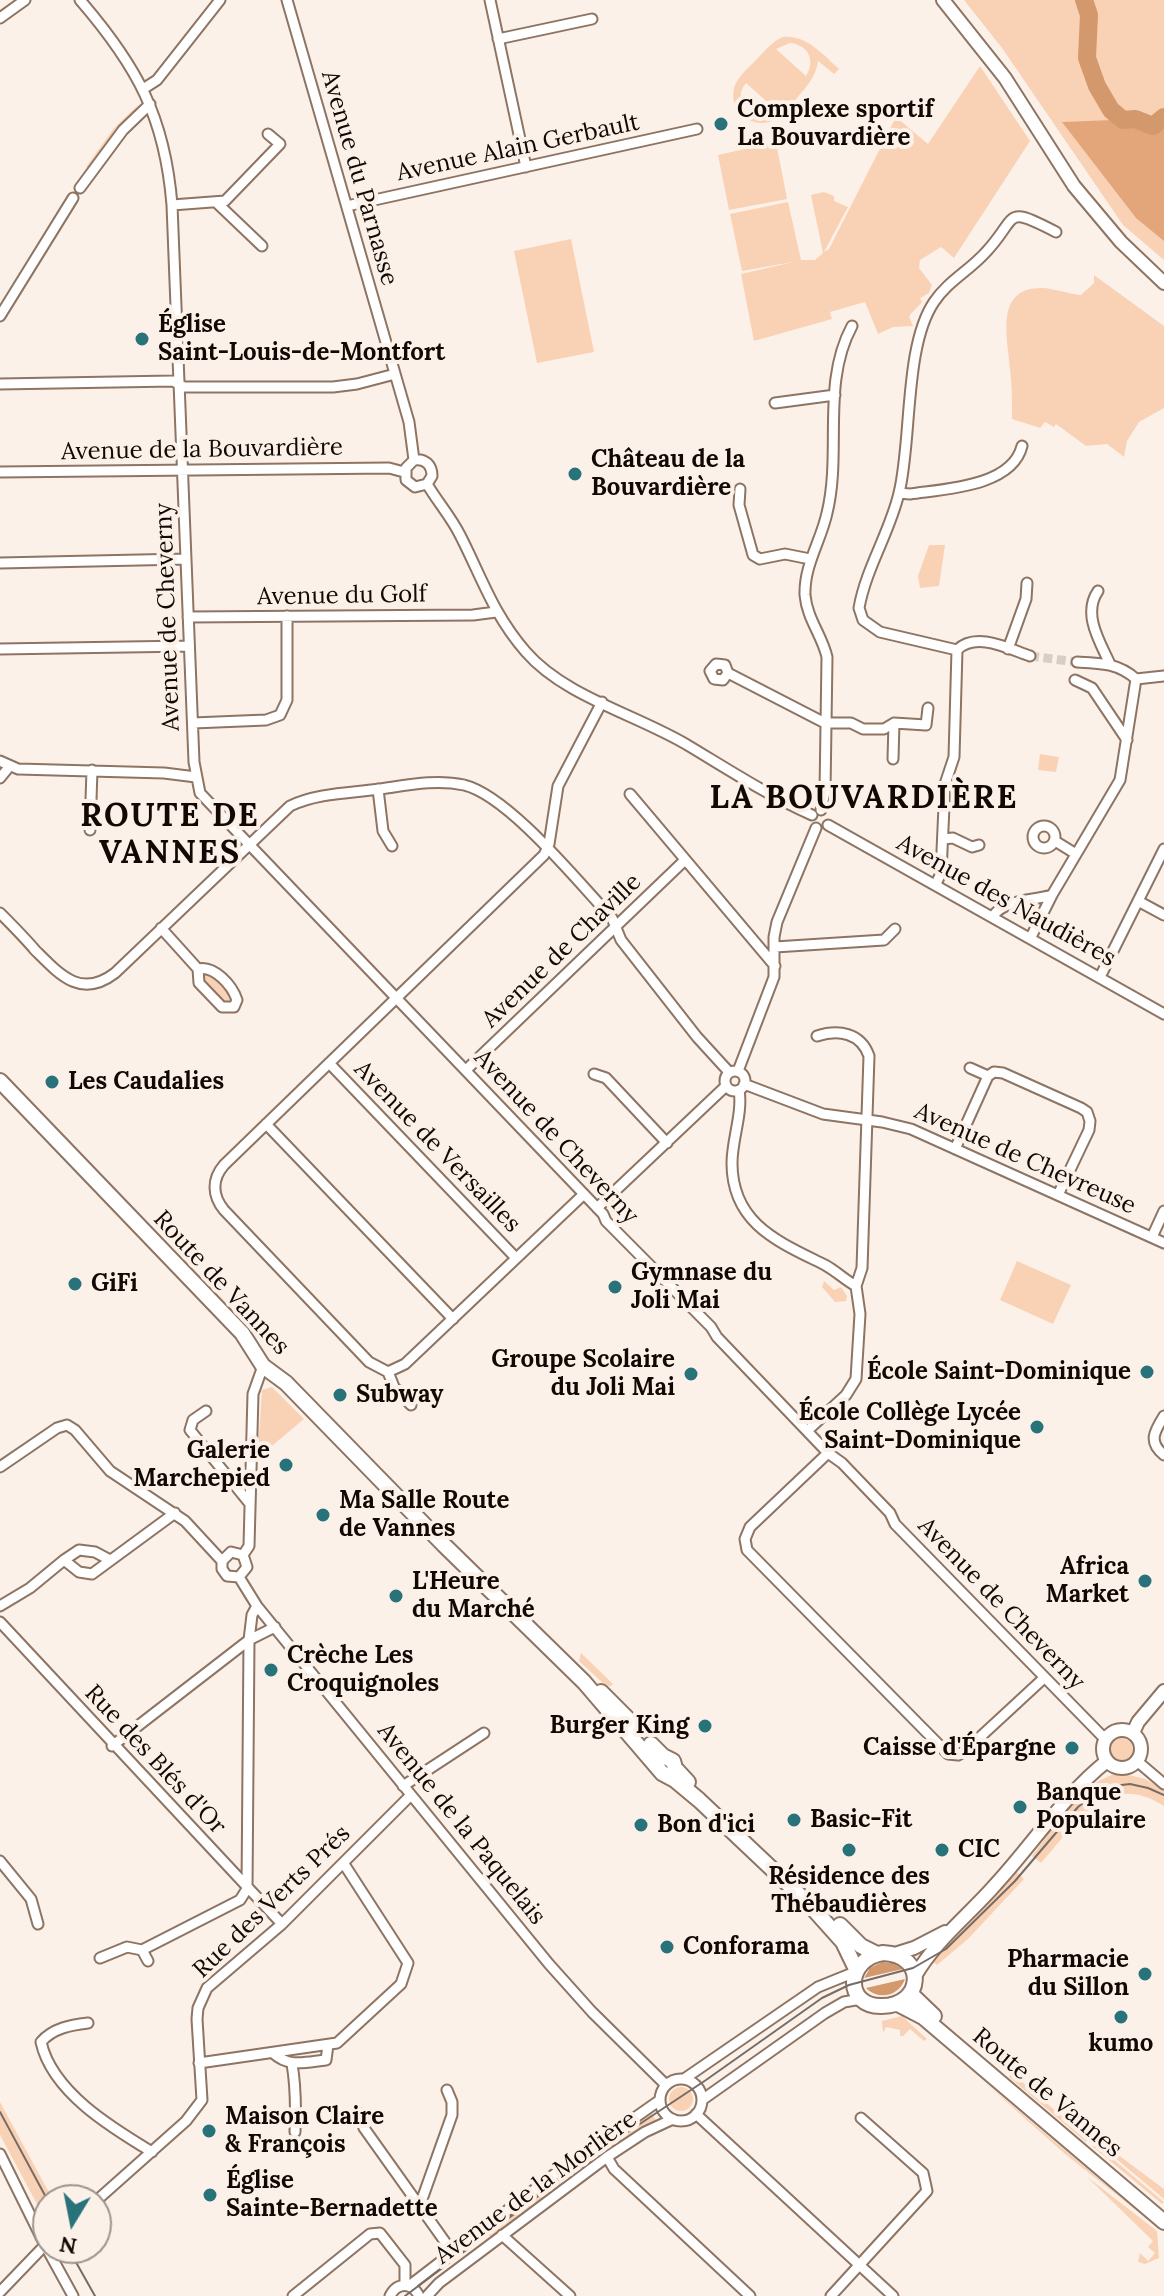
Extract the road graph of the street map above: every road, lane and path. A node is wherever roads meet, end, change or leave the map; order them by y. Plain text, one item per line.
1 (25, 0) edge
2 (80, 0) edge
3 (220, 0) edge
4 (287, 0) edge
5 (490, 0) edge
6 (943, 0) edge
7 (566, 13) dead end
8 (0, 18) edge
9 (592, 19) dead end
10 (568, 24) junction
11 (498, 39) junction
12 (143, 89) junction
13 (150, 104) junction
14 (697, 129) dead end
15 (268, 134) dead end
16 (526, 167) junction
17 (80, 188) dead end
18 (73, 198) dead end
19 (218, 204) junction
20 (172, 205) junction
21 (347, 206) junction
22 (1056, 232) dead end
23 (262, 246) dead end
24 (1164, 283) edge
25 (4, 302) edge
26 (0, 316) edge
27 (852, 326) dead end
28 (395, 374) junction
29 (0, 384) edge
30 (179, 384) junction
31 (835, 395) junction
32 (775, 403) dead end
33 (1022, 446) dead end
34 (414, 460) junction
35 (181, 471) junction
36 (0, 472) edge
37 (404, 472) junction
38 (427, 484) junction
39 (740, 489) dead end
40 (899, 493) junction
41 (186, 559) junction
42 (810, 559) junction
43 (0, 563) edge
44 (1027, 583) dead end
45 (1098, 591) dead end
46 (496, 612) junction
47 (287, 616) junction
48 (188, 617) junction
49 (189, 646) junction
50 (0, 649) edge
51 (1008, 649) junction
52 (957, 650) junction
53 (1030, 656) tunnel mouth
54 (1077, 662) tunnel mouth
55 (1110, 664) junction
56 (728, 673) dead end
57 (1164, 676) edge
58 (1136, 679) junction
59 (1075, 680) dead end
60 (602, 702) junction
61 (928, 708) dead end
62 (193, 723) junction
63 (825, 723) junction
64 (894, 723) junction
65 (1127, 740) junction
66 (893, 759) dead end
67 (5, 764) edge
68 (92, 770) junction
69 (196, 777) junction
70 (0, 778) edge
71 (378, 789) junction
72 (630, 794) dead end
73 (816, 812) junction
74 (828, 825) junction
75 (816, 828) junction
76 (90, 830) dead end
77 (943, 839) junction
78 (1055, 841) dead end
79 (248, 845) junction
80 (979, 845) dead end
81 (392, 846) dead end
82 (1164, 849) edge
83 (547, 850) junction
84 (1076, 854) junction
85 (685, 860) junction
86 (936, 884) junction
87 (1052, 895) junction
88 (1037, 899) junction
89 (1138, 901) junction
90 (0, 913) edge
91 (1164, 915) edge
92 (993, 916) junction
93 (1041, 916) junction
94 (616, 927) junction
95 (161, 928) junction
96 (895, 929) dead end
97 (1031, 937) junction
98 (775, 942) junction
99 (756, 943) junction
100 (776, 966) junction
101 (198, 969) junction
102 (1100, 977) junction
103 (396, 998) junction
104 (1164, 1014) edge
105 (817, 1036) dead end
106 (329, 1063) junction
107 (970, 1068) dead end
108 (466, 1070) junction
109 (734, 1072) junction
110 (594, 1074) dead end
111 (988, 1076) junction
112 (0, 1081) edge
113 (726, 1086) junction
114 (742, 1087) junction
115 (867, 1120) junction
116 (266, 1124) junction
117 (667, 1143) junction
118 (955, 1149) junction
119 (584, 1194) junction
120 (1058, 1195) junction
121 (597, 1208) junction
122 (1164, 1211) edge
123 (1152, 1237) junction
124 (1164, 1243) edge
125 (516, 1258) junction
126 (856, 1286) junction
127 (453, 1319) junction
128 (263, 1366) junction
129 (388, 1372) junction
130 (411, 1405) dead end
131 (206, 1411) dead end
132 (1164, 1416) edge
133 (807, 1431) junction
134 (828, 1453) junction
135 (1164, 1455) edge
136 (0, 1467) edge
137 (250, 1504) junction
138 (175, 1513) junction
139 (243, 1555) junction
140 (64, 1560) junction
141 (110, 1560) junction
142 (222, 1561) junction
143 (239, 1577) junction
144 (0, 1606) edge
145 (257, 1606) junction
146 (0, 1622) edge
147 (275, 1627) junction
148 (249, 1640) junction
149 (1044, 1678) junction
150 (1164, 1691) edge
151 (484, 1733) dead end
152 (1133, 1733) junction
153 (1105, 1739) junction
154 (112, 1746) junction
155 (1107, 1761) junction
156 (1137, 1761) junction
157 (668, 1767) junction
158 (1164, 1784) edge
159 (403, 1786) junction
160 (411, 1795) junction
161 (0, 1861) edge
162 (344, 1864) junction
163 (247, 1889) junction
164 (38, 1924) dead end
165 (282, 1924) junction
166 (951, 1929) junction
167 (142, 1950) junction
168 (877, 1954) junction
169 (895, 1954) junction
170 (100, 1958) dead end
171 (148, 1961) dead end
172 (856, 1970) junction
173 (915, 1976) junction
174 (910, 1993) junction
175 (861, 1999) junction
176 (898, 2004) junction
177 (88, 2023) dead end
178 (328, 2045) junction
179 (273, 2053) junction
180 (199, 2063) junction
181 (292, 2064) junction
182 (684, 2079) junction
183 (666, 2085) junction
184 (447, 2090) dead end
185 (660, 2100) junction
186 (702, 2100) junction
187 (359, 2113) dead end
188 (696, 2114) junction
189 (861, 2118) dead end
190 (673, 2119) junction
191 (295, 2132) dead end
192 (152, 2152) junction
193 (0, 2154) edge
194 (607, 2157) junction
195 (112, 2187) edge
196 (420, 2205) junction
197 (1164, 2209) edge
198 (32, 2216) edge
199 (1164, 2222) edge
200 (502, 2235) junction
201 (453, 2253) junction
202 (32, 2258) edge
203 (57, 2264) edge
204 (860, 2264) junction
205 (407, 2285) junction
206 (0, 2292) edge
207 (73, 2296) edge
208 (293, 2296) edge
209 (390, 2296) edge
210 (419, 2296) edge
211 (427, 2296) edge
212 (570, 2296) edge
213 (750, 2296) edge
214 (831, 2296) edge
215 (893, 2296) edge

1 - 8 street
2 - 12 street, Avenue de Cheverny
3 - 12 street
4 - 21 street, Avenue du Parnasse
5 - 11 street
6 - 24 street
7 - 10 street
9 - 10 street
10 - 11 street
11 - 16 street
12 - 13 street, Avenue de Cheverny
13 - 17 street
13 - 20 street, Avenue de Cheverny
14 - 16 street, Avenue Alain Gerbault
15 - 19 street
16 - 21 street, Avenue Alain Gerbault
18 - 25 street
19 - 20 street
19 - 23 street
20 - 30 street, Avenue de Cheverny
21 - 28 street, Avenue du Parnasse
22 - 40 street
25 - 26 street
27 - 31 street
28 - 30 street
28 - 34 street, Avenue du Parnasse
29 - 30 street
30 - 35 street, Avenue de Cheverny
31 - 32 street
31 - 42 street
33 - 40 street
34 - 37 street
34 - 38 street
35 - 36 street, Avenue de la Bouvardière
35 - 37 street, Avenue de la Bouvardière
35 - 41 street, Avenue de Cheverny
37 - 38 street
38 - 46 street
39 - 42 street
40 - 52 street
41 - 43 street
41 - 48 street, Avenue de Cheverny
42 - 63 street
44 - 51 street
45 - 55 street
46 - 47 street, Avenue du Golf
46 - 60 street
47 - 48 street, Avenue du Golf
47 - 62 street
48 - 49 street, Avenue de Cheverny
49 - 50 street
49 - 62 street, Avenue de Cheverny
51 - 52 street
51 - 53 street
52 - 77 street
54 - 55 street
55 - 58 street
56 - 63 street
57 - 58 street
58 - 65 street
59 - 65 street
60 - 73 street
60 - 83 street
61 - 64 street
62 - 69 street, Avenue de Cheverny
63 - 64 street
63 - 73 street
64 - 66 street
65 - 84 street
67 - 68 street
67 - 70 street
68 - 69 street
68 - 76 street
69 - 79 street, Avenue de Cheverny
71 - 79 street
71 - 81 street
71 - 83 street
72 - 85 street
73 - 74 street
73 - 75 street
74 - 75 street
74 - 86 street, Avenue des Naudières
75 - 98 street
77 - 80 street
77 - 86 street
78 - 84 street
79 - 95 street
79 - 103 street, Avenue de Cheverny
82 - 89 street
83 - 94 street
83 - 103 street
84 - 87 street
85 - 94 street, Avenue de Chaville
85 - 99 street
86 - 92 street, Avenue des Naudières
87 - 88 street
87 - 93 street
88 - 92 street
88 - 93 street
89 - 91 street
89 - 102 street
90 - 95 street
92 - 97 street, Avenue des Naudières
93 - 97 street
94 - 108 street, Avenue de Chaville
94 - 109 street
95 - 101 street
96 - 98 street
97 - 102 street, Avenue des Naudières
98 - 99 street
98 - 100 street
99 - 100 street
100 - 109 street
101 - 101 street
102 - 104 street, Avenue des Naudières
103 - 106 street
103 - 108 street, Avenue de Cheverny
105 - 115 street
106 - 116 street
106 - 125 street, Avenue de Versailles
107 - 111 street
108 - 119 street, Avenue de Cheverny
109 - 113 street
109 - 114 street
110 - 117 street
111 - 118 street
111 - 120 street
112 - 128 main road, Route de Vannes
113 - 114 street
113 - 117 street
114 - 115 street, Avenue de Chevreuse
114 - 126 street
115 - 118 street, Avenue de Chevreuse
115 - 126 street
116 - 127 street
116 - 129 street
117 - 121 street
118 - 120 street, Avenue de Chevreuse
119 - 121 street, Avenue de Cheverny
119 - 125 street
120 - 123 street, Avenue de Chevreuse
121 - 133 street, Avenue de Cheverny
122 - 123 street
123 - 124 street, Avenue de Chevreuse
125 - 127 street
126 - 133 street
127 - 129 street
128 - 137 street
128 - 157 main road, Route de Vannes
129 - 130 street
131 - 137 street
132 - 135 street
133 - 134 street, Avenue de Cheverny
134 - 149 street, Avenue de Cheverny
134 - 149 street
136 - 138 street
137 - 139 street
138 - 141 street
138 - 142 street
139 - 142 street
139 - 143 street
140 - 141 street
140 - 141 street
140 - 144 street
142 - 143 street
143 - 145 street, Avenue de la Paquelais
145 - 147 street, Avenue de la Paquelais
145 - 148 street
146 - 154 street, Rue des Blés d'Or
147 - 148 street
147 - 159 street, Avenue de la Paquelais
148 - 154 street
148 - 163 street
149 - 153 street, Avenue de Cheverny
150 - 152 street
151 - 159 street
152 - 153 street
152 - 156 street
153 - 155 street
154 - 163 street, Rue des Blés d'Or
155 - 156 street
155 - 166 street
156 - 158 street
157 - 168 main road, Route de Vannes
157 - 172 main road, Route de Vannes
159 - 160 street, Avenue de la Paquelais
160 - 162 street, Rue des Verts Prés
160 - 183 street, Avenue de la Paquelais
161 - 164 street
162 - 165 street, Rue des Verts Prés
162 - 178 street
163 - 165 street, Rue des Blés d'Or
163 - 167 street
165 - 180 street, Rue des Verts Prés
166 - 169 street
166 - 173 street
167 - 170 street
167 - 171 street
168 - 169 main road
168 - 172 main road
169 - 173 main road
172 - 175 main road
172 - 182 street
173 - 174 main road
174 - 176 main road
174 - 197 main road, Route de Vannes
175 - 176 main road
175 - 186 street
176 - 199 main road, Route de Vannes
177 - 192 street
178 - 179 street
178 - 181 street
179 - 180 street
179 - 181 street
180 - 192 street, Rue des Verts Prés
181 - 191 street
182 - 183 street
182 - 186 street
183 - 185 street
184 - 196 street
185 - 190 street
185 - 201 street, Avenue de la Morlière
186 - 188 street
187 - 196 street
188 - 190 street
188 - 204 street
189 - 204 street
190 - 194 street, Avenue de la Morlière
192 - 195 street, Rue des Verts Prés
193 - 198 street
194 - 200 street, Avenue de la Morlière
194 - 213 street
196 - 201 street
200 - 211 street, Avenue de la Morlière
200 - 212 street
201 - 205 street, Avenue de la Morlière
202 - 206 street
203 - 207 street
204 - 214 street
204 - 215 street
205 - 208 street
205 - 209 street, Avenue de la Morlière
205 - 210 street

